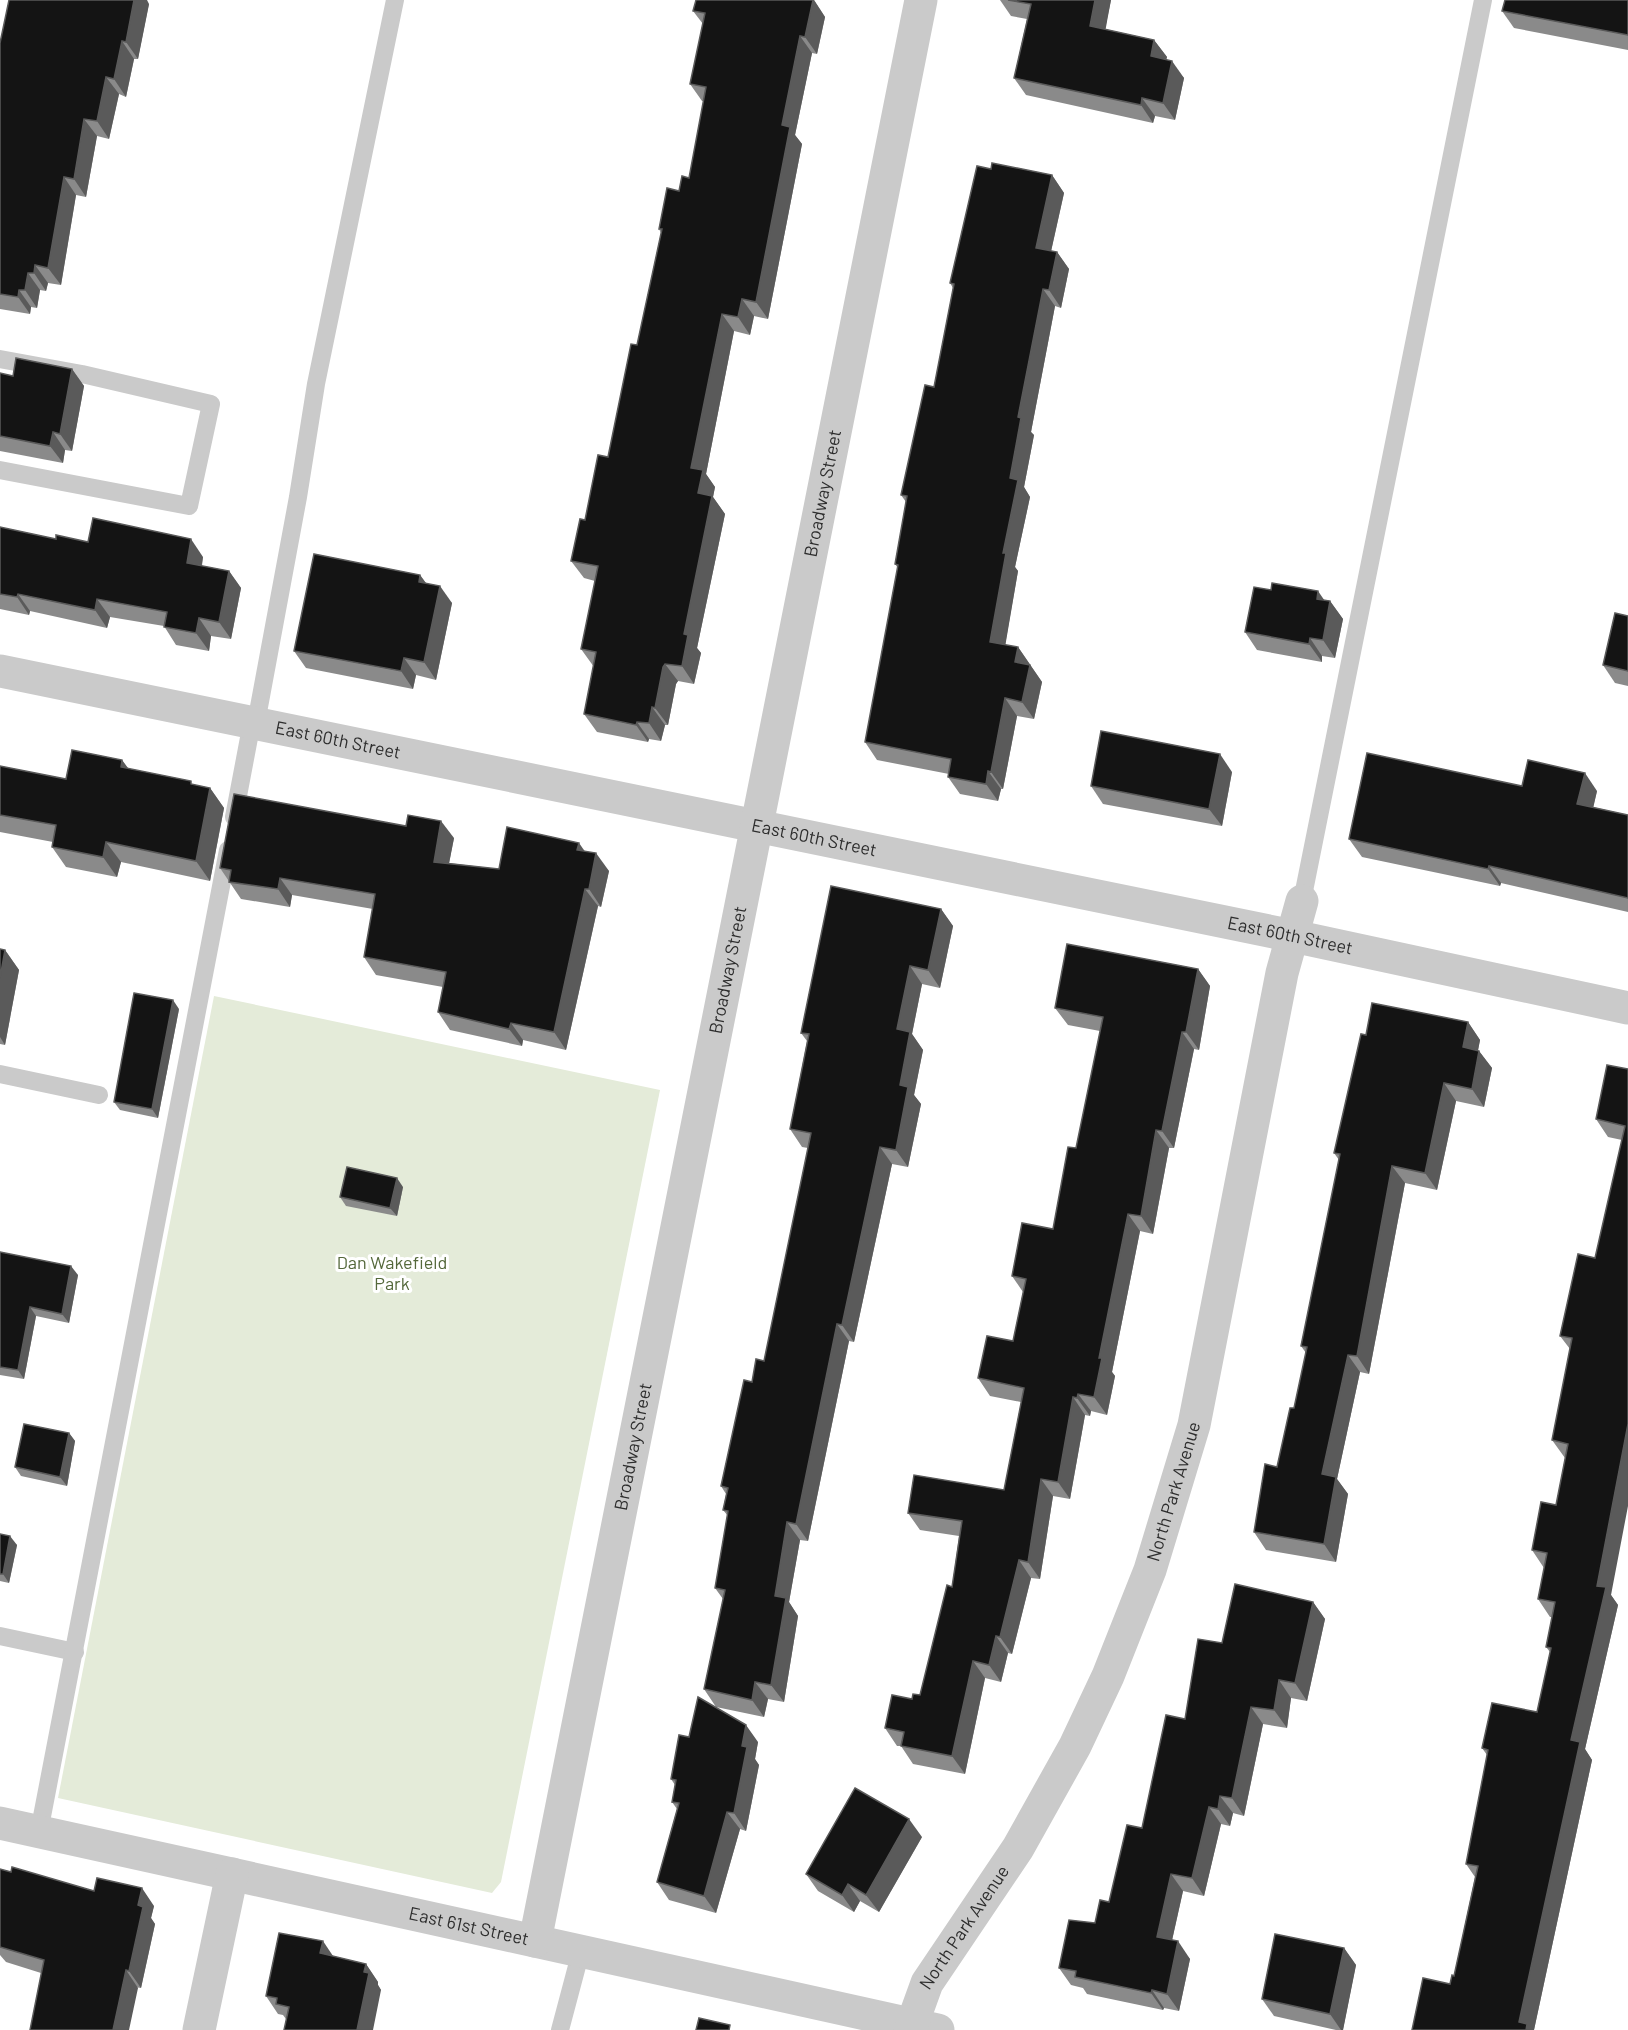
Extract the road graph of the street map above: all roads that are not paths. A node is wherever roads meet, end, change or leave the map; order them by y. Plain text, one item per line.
1 (395, 0) edge
2 (921, 0) edge
3 (1483, 0) edge
4 (0, 359) edge
5 (0, 470) edge
6 (0, 671) edge
7 (254, 722) junction
8 (756, 825) junction
9 (1302, 901) joint
10 (1293, 936) junction
11 (1628, 1008) edge
12 (0, 1074) edge
13 (99, 1095) dead end
14 (0, 1636) edge
15 (75, 1652) junction
16 (0, 1823) edge
17 (39, 1832) junction
18 (232, 1874) junction
19 (535, 1941) junction
20 (580, 1951) junction
21 (920, 2028) edge
22 (199, 2030) edge
23 (560, 2030) edge

1 - 7 lane
2 - 8 street, Broadway Street
3 - 9 lane
4 - 5 lane
6 - 7 street, East 60th Street
7 - 8 street, East 60th Street
7 - 15 lane
8 - 10 street, East 60th Street
8 - 19 street, Broadway Street
9 - 10 street, North Park Avenue
10 - 11 street, East 60th Street
10 - 21 street, North Park Avenue
12 - 13 lane
14 - 15 lane
15 - 17 lane
16 - 17 street, East 61st Street
17 - 18 street, East 61st Street
18 - 19 street, East 61st Street
18 - 22 street
19 - 20 street, East 61st Street
20 - 21 street, East 61st Street
20 - 23 lane

